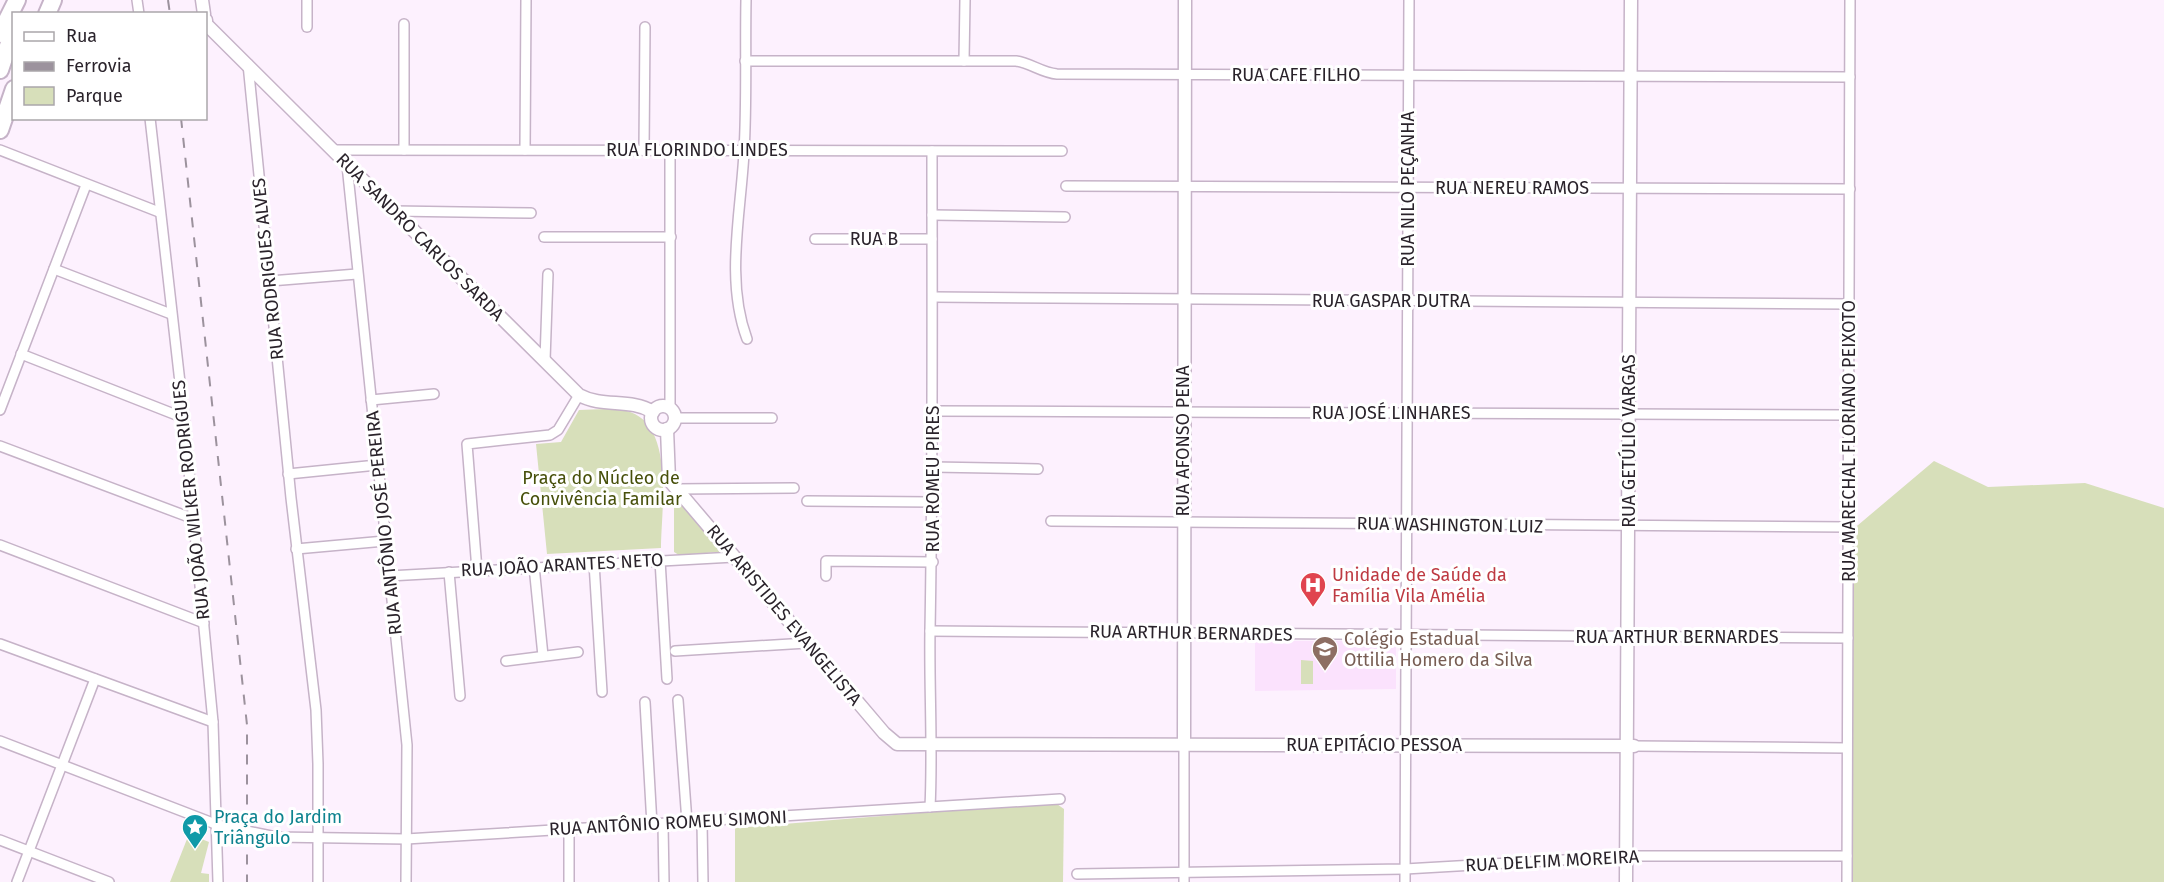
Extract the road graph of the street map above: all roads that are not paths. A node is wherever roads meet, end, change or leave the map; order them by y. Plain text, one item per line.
1 (8, 0) edge
2 (17, 0) edge
3 (307, 0) edge
4 (526, 0) edge
5 (746, 0) edge
6 (965, 0) edge
7 (1185, 0) edge
8 (1408, 0) edge
9 (1631, 0) edge
10 (1850, 0) edge
11 (0, 22) edge
12 (207, 23) edge
13 (404, 24) dead end
14 (307, 27) dead end
15 (645, 27) dead end
16 (0, 34) edge
17 (12, 34) edge
18 (745, 61) junction
19 (964, 61) junction
20 (248, 64) junction
21 (0, 69) edge
22 (1184, 75) junction
23 (1408, 75) junction
24 (1630, 76) junction
25 (1850, 77) junction
26 (12, 95) edge
27 (150, 120) edge
28 (0, 130) edge
29 (0, 150) edge
30 (332, 150) junction
31 (404, 150) junction
32 (525, 150) junction
33 (644, 150) junction
34 (670, 150) junction
35 (744, 151) junction
36 (933, 151) junction
37 (1062, 151) dead end
38 (347, 165) junction
39 (86, 185) junction
40 (1066, 186) dead end
41 (1184, 186) junction
42 (1409, 188) junction
43 (1630, 189) junction
44 (1850, 189) junction
45 (394, 211) junction
46 (159, 212) junction
47 (531, 213) dead end
48 (932, 215) junction
49 (1065, 217) dead end
50 (544, 237) dead end
51 (671, 237) junction
52 (815, 239) dead end
53 (932, 239) junction
54 (54, 269) junction
55 (357, 274) junction
56 (548, 274) dead end
57 (270, 281) junction
58 (933, 297) junction
59 (1184, 299) junction
60 (1407, 301) junction
61 (1629, 302) junction
62 (1849, 304) junction
63 (171, 314) junction
64 (747, 339) dead end
65 (21, 354) junction
66 (546, 360) junction
67 (434, 394) dead end
68 (579, 395) junction
69 (371, 400) junction
70 (0, 410) edge
71 (933, 411) junction
72 (654, 412) junction
73 (1183, 412) junction
74 (672, 413) junction
75 (1406, 413) junction
76 (1629, 415) junction
77 (1849, 415) junction
78 (184, 418) junction
79 (772, 418) dead end
80 (667, 429) junction
81 (0, 446) edge
82 (377, 465) junction
83 (933, 467) junction
84 (1038, 469) dead end
85 (288, 474) junction
86 (673, 485) junction
87 (794, 488) dead end
88 (807, 501) dead end
89 (933, 502) junction
90 (194, 519) junction
91 (1051, 521) dead end
92 (1183, 523) junction
93 (1406, 524) junction
94 (1628, 526) junction
95 (1848, 527) junction
96 (386, 541) junction
97 (0, 544) edge
98 (296, 549) junction
99 (734, 557) junction
100 (660, 560) junction
101 (933, 562) junction
102 (594, 563) junction
103 (534, 566) junction
104 (477, 570) junction
105 (449, 572) junction
106 (389, 576) junction
107 (826, 576) dead end
108 (204, 622) junction
109 (930, 631) junction
110 (1183, 633) junction
111 (1405, 635) junction
112 (1628, 637) junction
113 (1848, 638) junction
114 (807, 643) junction
115 (0, 644) edge
116 (675, 651) dead end
117 (578, 652) dead end
118 (543, 656) junction
119 (506, 661) dead end
120 (95, 679) junction
121 (667, 679) dead end
122 (602, 692) dead end
123 (460, 696) dead end
124 (678, 700) dead end
125 (645, 702) dead end
126 (213, 722) junction
127 (0, 741) edge
128 (1184, 744) junction
129 (902, 745) joint
130 (933, 745) junction
131 (1405, 745) junction
132 (1630, 746) junction
133 (1847, 748) junction
134 (62, 764) junction
135 (1060, 799) dead end
136 (930, 807) junction
137 (687, 822) junction
138 (702, 822) junction
139 (663, 824) junction
140 (218, 825) junction
141 (652, 825) junction
142 (569, 829) junction
143 (317, 839) junction
144 (406, 839) junction
145 (0, 840) edge
146 (29, 851) junction
147 (1847, 856) junction
148 (1627, 857) junction
149 (1405, 869) junction
150 (1077, 874) dead end
151 (1184, 877) edge
152 (17, 882) edge
153 (109, 882) edge
154 (218, 882) edge
155 (318, 882) edge
156 (406, 882) edge
157 (569, 882) edge
158 (664, 882) edge
159 (703, 882) edge
160 (1405, 882) edge
161 (1626, 882) edge
162 (1847, 882) edge

1 - 11 street
2 - 16 highway
3 - 14 street
4 - 32 street
5 - 18 street
6 - 19 street
7 - 22 street, RUA AFONSO PENA
8 - 23 street, RUA NILO PEÇANHA
9 - 24 street, RUA GETÚLIO VARGAS
10 - 25 street, RUA MARECHAL FLORIANO PEIXOTO
12 - 20 street, RUA SANDRO CARLOS SARDA
13 - 31 street
15 - 33 street
17 - 21 highway
18 - 19 street, RUA CAFE FILHO
18 - 35 street
19 - 22 street, RUA CAFE FILHO
20 - 30 street, RUA SANDRO CARLOS SARDA
20 - 57 street, RUA RODRIGUES ALVES
22 - 23 street, RUA CAFE FILHO
22 - 41 street, RUA AFONSO PENA
23 - 24 street, RUA CAFE FILHO
23 - 42 street, RUA NILO PEÇANHA
24 - 25 street, RUA CAFE FILHO
24 - 43 street, RUA GETÚLIO VARGAS
25 - 44 street, RUA MARECHAL FLORIANO PEIXOTO
26 - 28 highway
27 - 46 street, RUA JOÃO WILKER RODRIGUES
29 - 39 street
30 - 31 street, RUA FLORINDO LINDES
30 - 38 street, RUA SANDRO CARLOS SARDA
31 - 32 street, RUA FLORINDO LINDES
32 - 33 street, RUA FLORINDO LINDES
33 - 34 street, RUA FLORINDO LINDES
34 - 35 street, RUA FLORINDO LINDES
34 - 51 street
35 - 36 street, RUA FLORINDO LINDES
35 - 64 street
36 - 37 street, RUA FLORINDO LINDES
36 - 48 street, RUA ROMEU PIRES
38 - 45 street, RUA SANDRO CARLOS SARDA
38 - 55 street, RUA ANTÔNIO JOSÉ PEREIRA
39 - 46 street
39 - 54 street
40 - 41 street, RUA NEREU RAMOS
41 - 42 street, RUA NEREU RAMOS
41 - 59 street, RUA AFONSO PENA
42 - 43 street, RUA NEREU RAMOS
42 - 60 street, RUA NILO PEÇANHA
43 - 44 street, RUA NEREU RAMOS
43 - 61 street, RUA GETÚLIO VARGAS
44 - 62 street, RUA MARECHAL FLORIANO PEIXOTO
45 - 47 street
45 - 66 street, RUA SANDRO CARLOS SARDA
46 - 63 street, RUA JOÃO WILKER RODRIGUES
48 - 49 street
48 - 53 street, RUA ROMEU PIRES
50 - 51 street
51 - 74 street
52 - 53 street, RUA B
53 - 58 street, RUA ROMEU PIRES
54 - 63 street
54 - 65 street
55 - 57 street
55 - 69 street, RUA ANTÔNIO JOSÉ PEREIRA
56 - 66 street
57 - 85 street, RUA RODRIGUES ALVES
58 - 59 street, RUA GASPAR DUTRA
58 - 71 street, RUA ROMEU PIRES
59 - 60 street, RUA GASPAR DUTRA
59 - 73 street, RUA AFONSO PENA
60 - 61 street, RUA GASPAR DUTRA
60 - 75 street, RUA NILO PEÇANHA
61 - 62 street, RUA GASPAR DUTRA
61 - 76 street, RUA GETÚLIO VARGAS
62 - 77 street, RUA MARECHAL FLORIANO PEIXOTO
63 - 78 street, RUA JOÃO WILKER RODRIGUES
65 - 70 street
65 - 78 street
66 - 68 street, RUA SANDRO CARLOS SARDA
67 - 69 street
68 - 72 street
68 - 104 street
69 - 82 street, RUA ANTÔNIO JOSÉ PEREIRA
71 - 73 street, RUA JOSÉ LINHARES
71 - 83 street, RUA ROMEU PIRES
72 - 74 street
72 - 80 street
73 - 75 street, RUA JOSÉ LINHARES
73 - 92 street, RUA AFONSO PENA
74 - 79 street
74 - 80 street
75 - 76 street, RUA JOSÉ LINHARES
75 - 93 street, RUA NILO PEÇANHA
76 - 77 street, RUA JOSÉ LINHARES
76 - 94 street, RUA GETÚLIO VARGAS
77 - 95 street, RUA MARECHAL FLORIANO PEIXOTO
78 - 90 street, RUA JOÃO WILKER RODRIGUES
80 - 86 street
81 - 90 street
82 - 85 street
82 - 96 street, RUA ANTÔNIO JOSÉ PEREIRA
83 - 84 street
83 - 89 street, RUA ROMEU PIRES
85 - 98 street, RUA RODRIGUES ALVES
86 - 87 street
86 - 99 street, RUA ARISTIDES EVANGELISTA
88 - 89 street
89 - 101 street, RUA ROMEU PIRES
90 - 108 street, RUA JOÃO WILKER RODRIGUES
91 - 92 street, RUA WASHINGTON LUIZ
92 - 93 street, RUA WASHINGTON LUIZ
92 - 110 street, RUA AFONSO PENA
93 - 94 street, RUA WASHINGTON LUIZ
93 - 111 street, RUA NILO PEÇANHA
94 - 95 street, RUA WASHINGTON LUIZ
94 - 112 street, RUA GETÚLIO VARGAS
95 - 113 street, RUA MARECHAL FLORIANO PEIXOTO
96 - 98 street
96 - 106 street, RUA ANTÔNIO JOSÉ PEREIRA
97 - 108 street
98 - 143 street, RUA RODRIGUES ALVES
99 - 100 street, RUA JOÃO ARANTES NETO
99 - 114 street, RUA ARISTIDES EVANGELISTA
100 - 102 street, RUA JOÃO ARANTES NETO
100 - 121 street
101 - 107 street
101 - 109 street, RUA ROMEU PIRES
102 - 103 street, RUA JOÃO ARANTES NETO
102 - 122 street
103 - 104 street, RUA JOÃO ARANTES NETO
103 - 118 street
104 - 105 street, RUA JOÃO ARANTES NETO
105 - 106 street, RUA JOÃO ARANTES NETO
105 - 123 street
106 - 144 street, RUA ANTÔNIO JOSÉ PEREIRA
108 - 126 street, RUA JOÃO WILKER RODRIGUES
109 - 110 street, RUA ARTHUR BERNARDES
109 - 130 street, RUA ROMEU PIRES
110 - 111 street, RUA ARTHUR BERNARDES
110 - 128 street, RUA AFONSO PENA
111 - 112 street, RUA ARTHUR BERNARDES
111 - 131 street, RUA NILO PEÇANHA
112 - 113 street, RUA ARTHUR BERNARDES
112 - 132 street, RUA GETÚLIO VARGAS
113 - 133 street, RUA MARECHAL FLORIANO PEIXOTO
114 - 116 street
114 - 129 street, RUA ARISTIDES EVANGELISTA
115 - 120 street
117 - 118 street
118 - 119 street
120 - 126 street
120 - 134 street
124 - 137 street
125 - 141 street
126 - 140 street, RUA JOÃO WILKER RODRIGUES
127 - 134 street, RUA ANTÔNIO ROMEU SIMONI
128 - 130 street, RUA EPITÁCIO PESSOA
128 - 131 street, RUA EPITÁCIO PESSOA
128 - 151 street, RUA AFONSO PENA
129 - 130 street, RUA EPITÁCIO PESSOA
130 - 136 street, RUA ROMEU PIRES
131 - 132 street, RUA EPITÁCIO PESSOA
131 - 149 street, RUA NILO PEÇANHA
132 - 133 street, RUA EPITÁCIO PESSOA
132 - 148 street, RUA GETÚLIO VARGAS
133 - 147 street, RUA MARECHAL FLORIANO PEIXOTO
134 - 140 street, RUA ANTÔNIO ROMEU SIMONI
134 - 146 street
135 - 136 street, RUA ANTÔNIO ROMEU SIMONI
136 - 138 street, RUA ANTÔNIO ROMEU SIMONI
137 - 138 street, RUA ANTÔNIO ROMEU SIMONI
137 - 139 street, RUA ANTÔNIO ROMEU SIMONI
138 - 159 street
139 - 141 street, RUA ANTÔNIO ROMEU SIMONI
139 - 158 street
140 - 143 street, RUA ANTÔNIO ROMEU SIMONI
140 - 154 street, RUA JOÃO WILKER RODRIGUES
141 - 142 street, RUA ANTÔNIO ROMEU SIMONI
142 - 144 street, RUA ANTÔNIO ROMEU SIMONI
142 - 157 street
143 - 144 street, RUA ANTÔNIO ROMEU SIMONI
143 - 155 street, RUA RODRIGUES ALVES
144 - 156 street, RUA ANTÔNIO JOSÉ PEREIRA
145 - 146 street
146 - 152 street
146 - 153 street
147 - 148 street, RUA DELFIM MOREIRA
147 - 162 street, RUA MARECHAL FLORIANO PEIXOTO
148 - 149 street, RUA DELFIM MOREIRA
148 - 161 street, RUA GETÚLIO VARGAS
149 - 151 street, RUA DELFIM MOREIRA
149 - 160 street, RUA NILO PEÇANHA
150 - 151 street, RUA DELFIM MOREIRA

